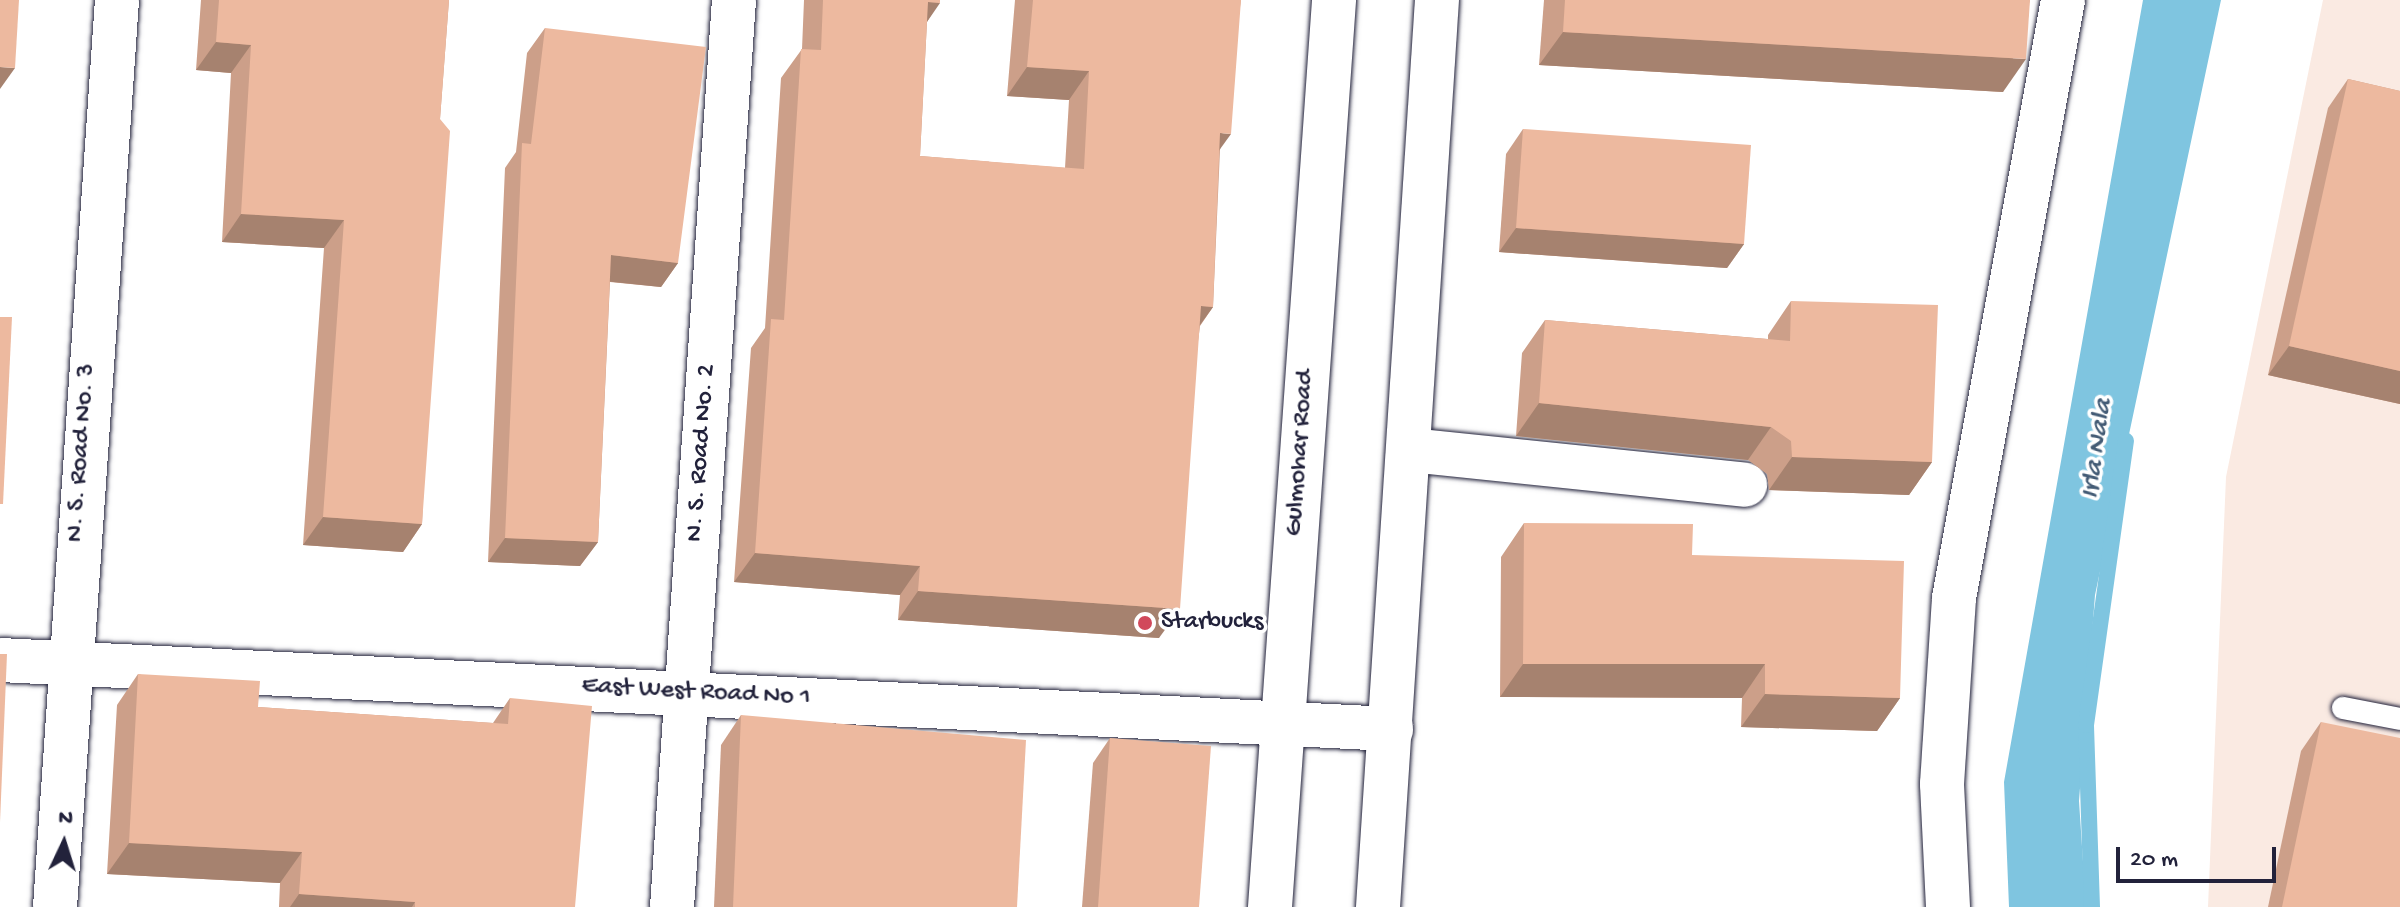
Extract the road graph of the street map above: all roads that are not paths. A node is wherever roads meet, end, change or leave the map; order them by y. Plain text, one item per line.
1 (117, 0) edge
2 (734, 0) edge
3 (1334, 0) edge
4 (1437, 0) edge
5 (2063, 0) edge
6 (1409, 450) junction
7 (1745, 485) dead end
8 (0, 660) edge
9 (66, 665) junction
10 (684, 692) junction
11 (2343, 708) dead end
12 (2400, 719) edge
13 (1281, 725) junction
14 (1391, 729) junction
15 (55, 907) edge
16 (672, 907) edge
17 (1270, 907) edge
18 (1378, 907) edge
19 (1948, 907) edge

1 - 9 street, N. S. Road No. 3
2 - 10 street, N. S. Road No. 2
3 - 13 street, Gulmohar Road
4 - 6 street
5 - 19 street
6 - 7 street
6 - 14 street
8 - 9 street, East West Road No 1
9 - 10 street, East West Road No 1
9 - 15 street, N. S. Road No. 3
10 - 13 street, East West Road No 1
10 - 16 street, N. S. Road No. 2
11 - 12 lane
13 - 14 street, East West Road No 1
13 - 17 street, Gulmohar Road
14 - 18 street

